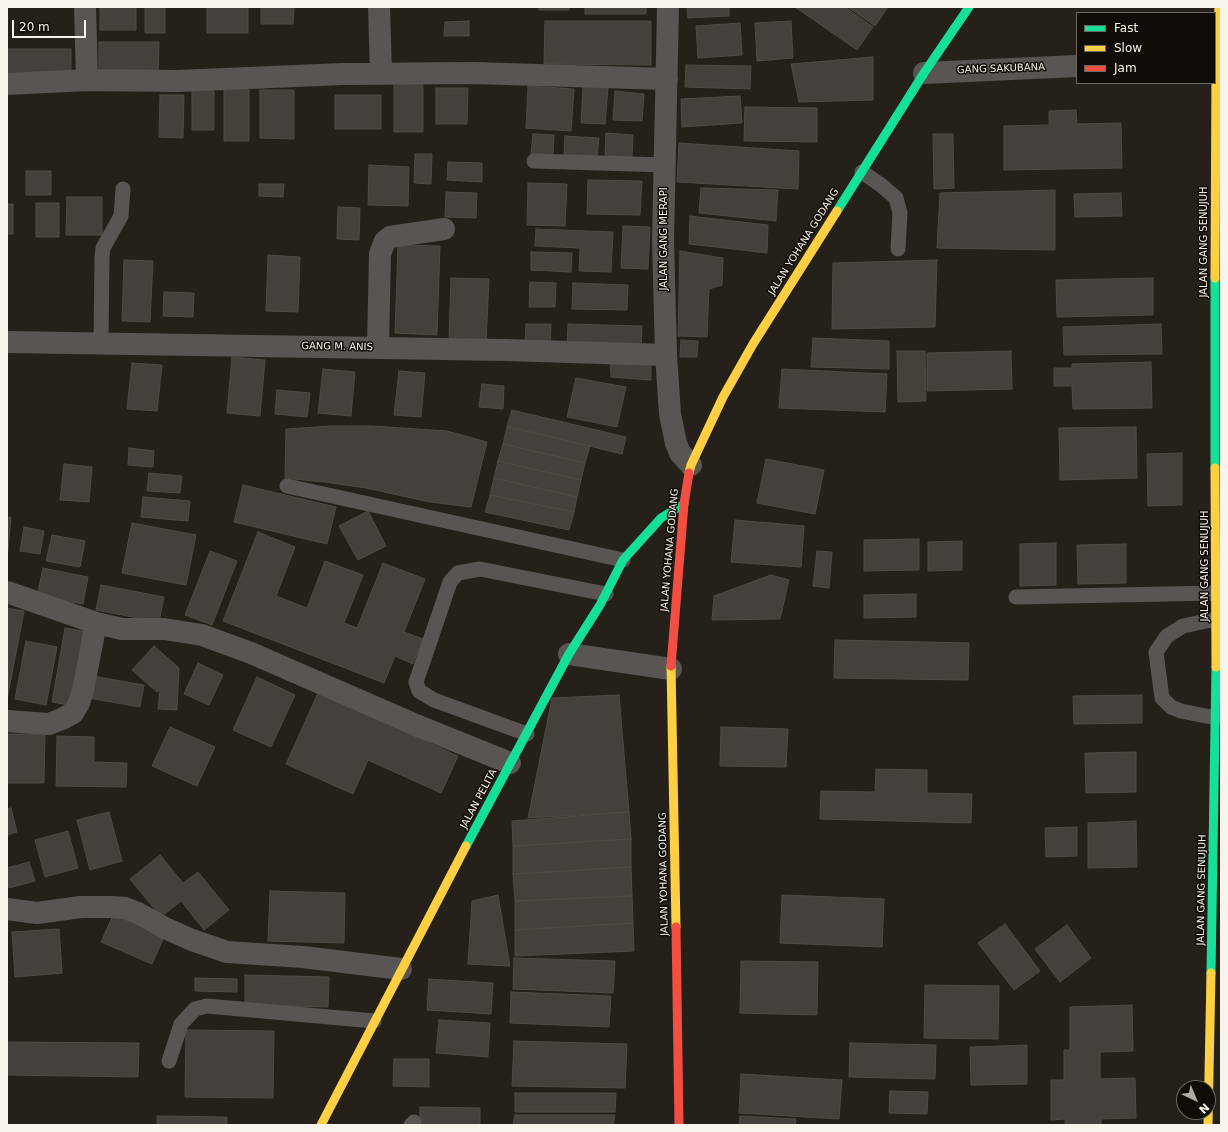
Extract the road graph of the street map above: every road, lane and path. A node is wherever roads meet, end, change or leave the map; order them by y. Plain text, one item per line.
1 (85, 7) edge
2 (379, 7) edge
3 (668, 7) edge
4 (969, 7) edge
5 (1219, 7) edge
6 (1217, 61) edge
7 (1076, 66) edge
8 (924, 73) junction
9 (381, 74) junction
10 (667, 79) junction
11 (87, 80) junction
12 (7, 84) edge
13 (534, 160) dead end
14 (665, 165) junction
15 (862, 172) junction
16 (123, 189) dead end
17 (444, 229) dead end
18 (898, 249) dead end
19 (7, 342) edge
20 (102, 343) junction
21 (378, 347) junction
22 (666, 355) junction
23 (691, 465) junction
24 (287, 486) dead end
25 (684, 504) junction
26 (623, 560) junction
27 (7, 592) edge
28 (606, 594) junction
29 (1216, 594) junction
30 (1016, 597) dead end
31 (1216, 619) junction
32 (96, 623) junction
33 (570, 654) junction
34 (671, 668) junction
35 (1216, 718) junction
36 (7, 721) edge
37 (527, 734) junction
38 (510, 763) junction
39 (7, 909) edge
40 (401, 969) junction
41 (374, 1021) junction
42 (169, 1061) dead end
43 (327, 1122) edge
44 (679, 1125) edge
45 (1208, 1125) edge

1 - 11 street
2 - 9 street
3 - 10 street, JALAN GANG MERAPI
4 - 8 street, JALAN YOHANA GODANG
5 - 6 street, JALAN GANG SENUJUH
6 - 29 street, JALAN GANG SENUJUH
7 - 8 street, GANG SAKUBANA
8 - 15 street, JALAN YOHANA GODANG
9 - 10 street
9 - 11 street
10 - 14 street, JALAN GANG MERAPI
11 - 12 street
13 - 14 lane
14 - 22 street, JALAN GANG MERAPI
15 - 18 lane
15 - 23 street, JALAN YOHANA GODANG
16 - 20 lane
17 - 21 street
19 - 20 street, GANG M. ANIS
20 - 21 street, GANG M. ANIS
21 - 22 street, GANG M. ANIS
22 - 23 street, JALAN GANG MERAPI
23 - 25 street, JALAN YOHANA GODANG
24 - 26 lane
25 - 26 street, JALAN PELITA
25 - 34 street, JALAN YOHANA GODANG
26 - 28 street, JALAN PELITA
27 - 32 street
28 - 33 street, JALAN PELITA
28 - 37 lane
29 - 30 lane
29 - 31 street, JALAN GANG SENUJUH
31 - 35 street, JALAN GANG SENUJUH
31 - 35 lane
32 - 36 street
32 - 38 street
33 - 34 street
33 - 37 street, JALAN PELITA
34 - 44 street, JALAN YOHANA GODANG
35 - 45 street, JALAN GANG SENUJUH
37 - 38 street, JALAN PELITA
38 - 40 street, JALAN PELITA
39 - 40 street
40 - 41 street, JALAN PELITA
41 - 42 lane
41 - 43 street, JALAN PELITA

